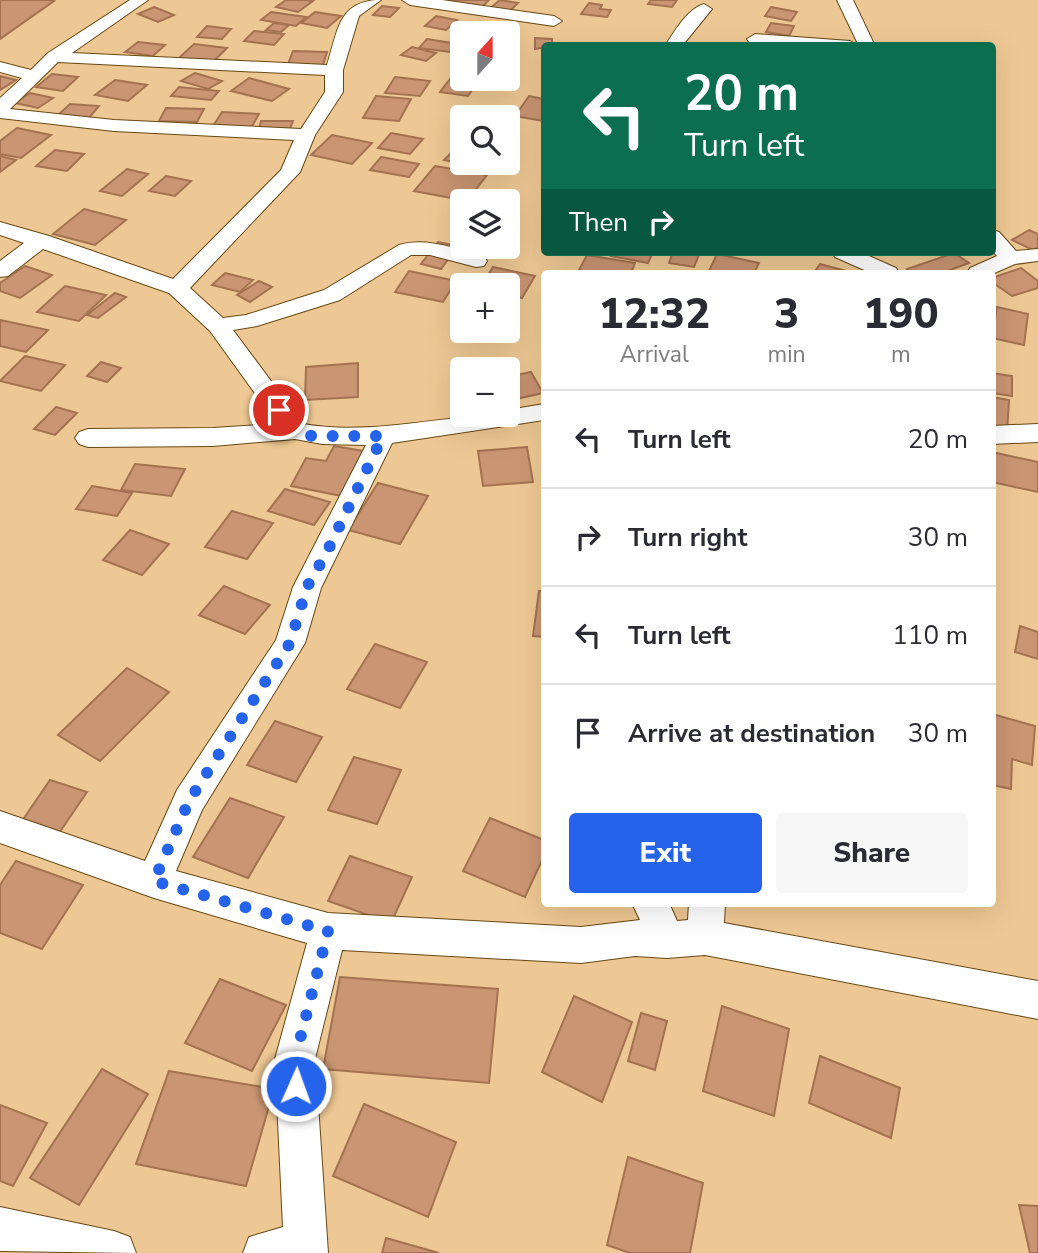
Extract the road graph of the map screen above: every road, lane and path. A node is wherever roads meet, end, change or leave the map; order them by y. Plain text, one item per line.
1 (140, 0) edge
2 (371, 0) edge
3 (410, 0) edge
4 (845, 0) edge
5 (704, 9) dead end
6 (555, 22) dead end
7 (755, 39) dead end
8 (676, 42) edge
9 (795, 42) edge
10 (865, 42) edge
11 (54, 57) junction
12 (0, 67) edge
13 (334, 70) junction
14 (35, 76) junction
15 (0, 110) edge
16 (306, 135) junction
17 (0, 228) edge
18 (42, 240) junction
19 (996, 241) edge
20 (1038, 255) edge
21 (852, 256) edge
22 (1010, 258) junction
23 (476, 261) dead end
24 (882, 270) edge
25 (984, 270) edge
26 (0, 271) edge
27 (177, 288) junction
28 (218, 326) junction
29 (541, 412) edge
30 (295, 431) junction
31 (1038, 433) edge
32 (996, 435) edge
33 (383, 436) junction
34 (88, 438) dead end
35 (0, 827) edge
36 (154, 881) junction
37 (652, 907) edge
38 (706, 920) edge
39 (328, 931) junction
40 (667, 940) junction
41 (1038, 1000) edge
42 (0, 1229) edge
43 (292, 1250) edge
44 (114, 1253) edge

1 - 11 street
2 - 13 street
3 - 6 street
4 - 10 street
5 - 8 street
7 - 9 street
11 - 13 street
11 - 14 street
12 - 14 street
13 - 16 street
14 - 15 street
15 - 16 street
16 - 27 street
17 - 18 street
18 - 26 street
18 - 27 street
19 - 22 street
20 - 22 street
21 - 24 street
22 - 25 street
23 - 28 street
27 - 28 street
28 - 30 street
29 - 33 street
30 - 33 street
30 - 34 street
31 - 32 street
33 - 36 street
35 - 36 street
36 - 39 street
37 - 40 street
38 - 40 street
38 - 41 street
39 - 40 street
39 - 43 street
42 - 44 street

